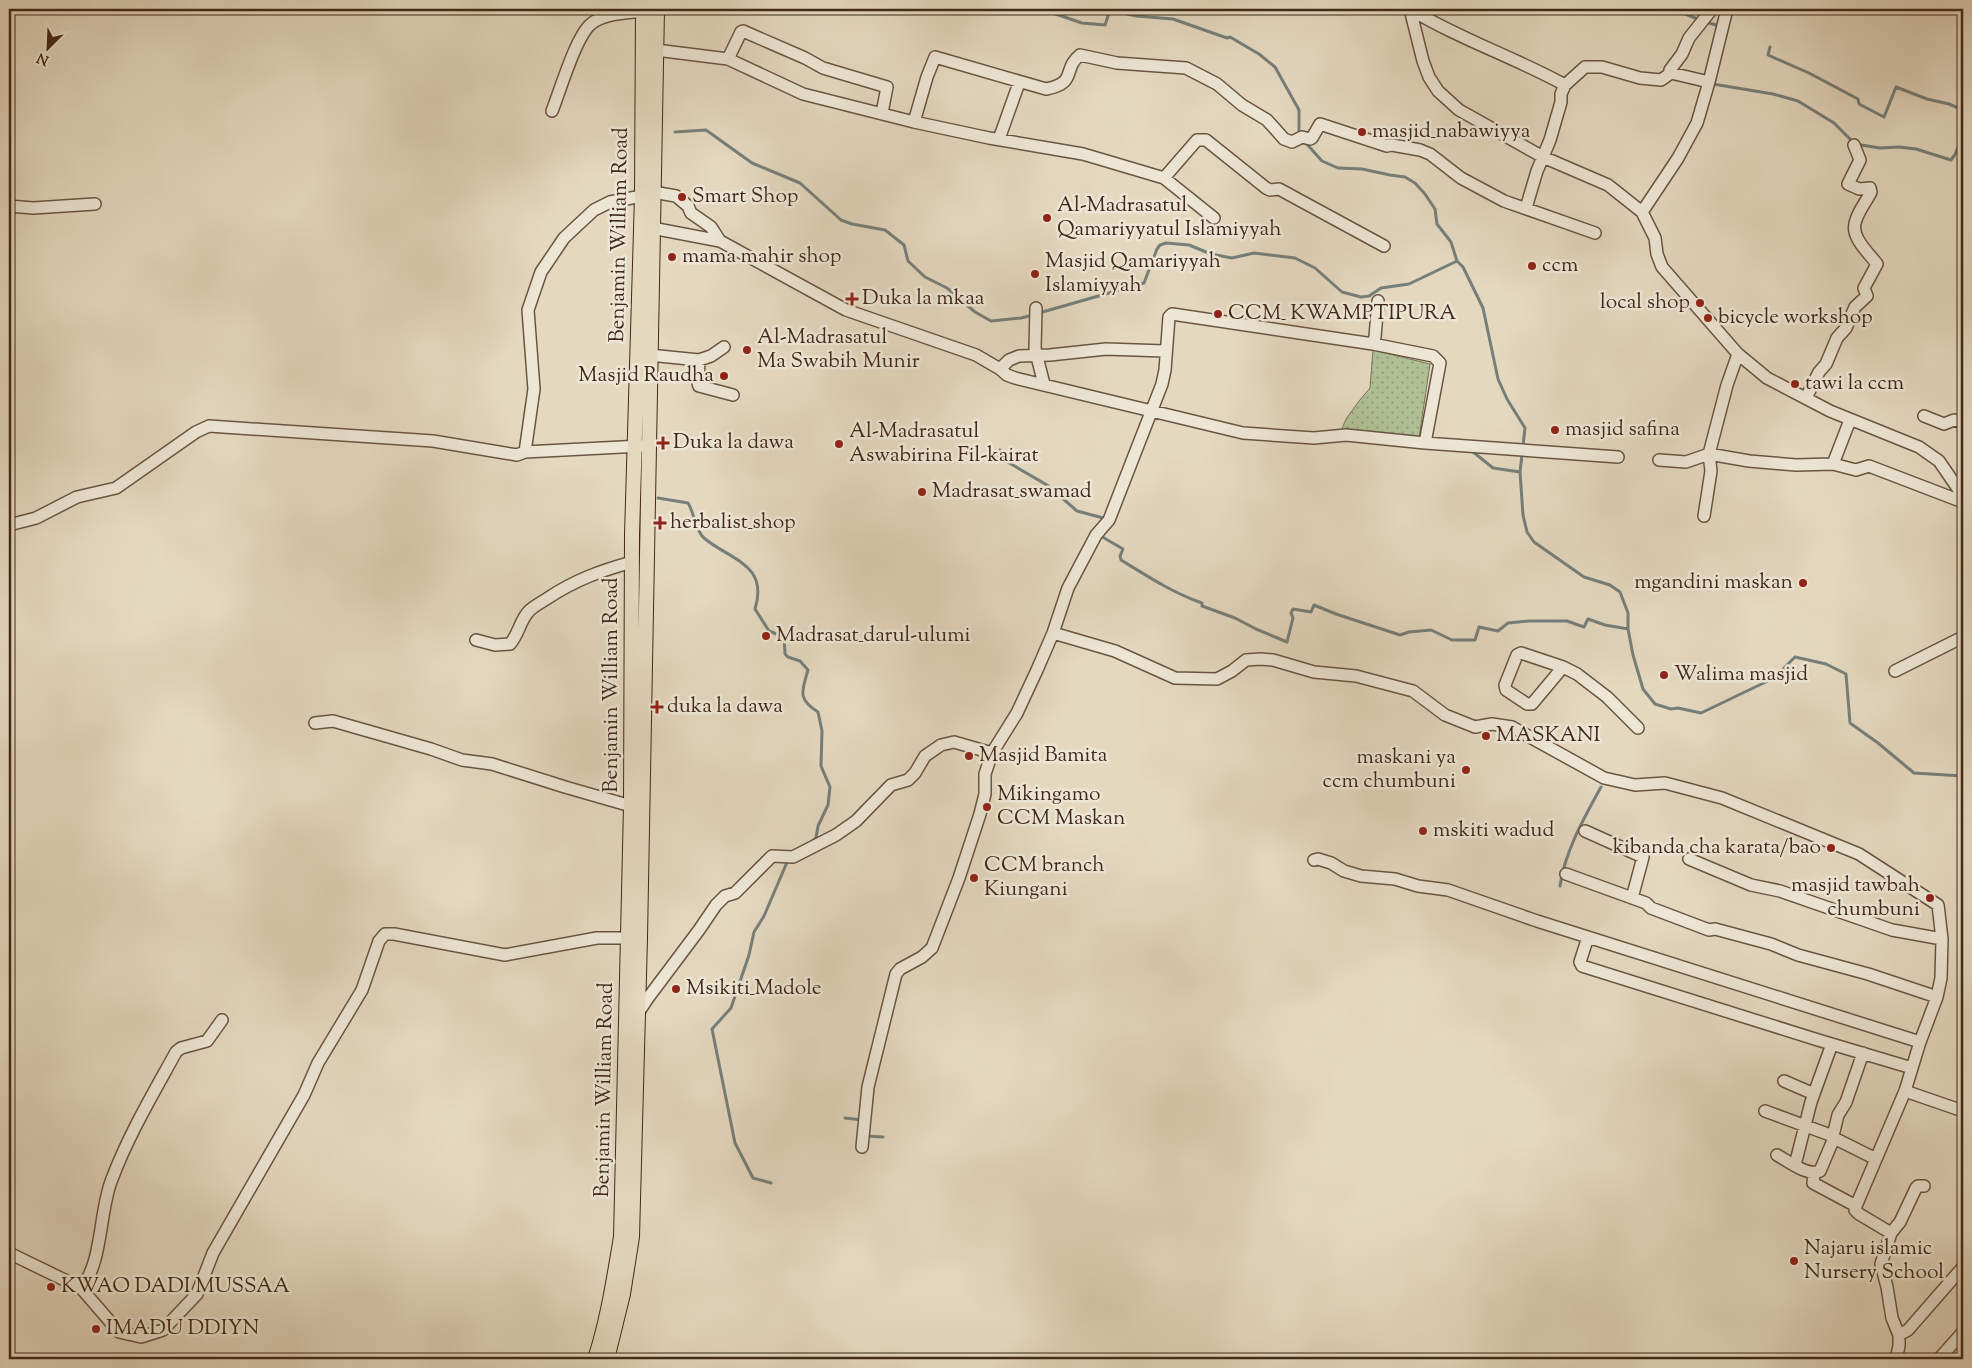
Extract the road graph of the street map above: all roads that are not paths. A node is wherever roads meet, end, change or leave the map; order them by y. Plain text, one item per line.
1 (648, 9) edge
2 (1410, 9) edge
3 (1727, 9) edge
4 (1705, 17) edge
5 (656, 50) junction
6 (728, 59) junction
7 (1671, 73) junction
8 (1709, 82) junction
9 (1018, 83) junction
10 (1565, 84) junction
11 (552, 111) dead end
12 (882, 113) junction
13 (914, 122) junction
14 (999, 139) junction
15 (1854, 145) dead end
16 (1543, 157) junction
17 (1164, 178) junction
18 (647, 194) junction
19 (95, 204) dead end
20 (9, 206) edge
21 (1526, 208) junction
22 (1642, 212) junction
23 (1214, 218) dead end
24 (652, 228) junction
25 (1595, 233) dead end
26 (720, 241) junction
27 (1384, 246) dead end
28 (1378, 301) dead end
29 (1036, 308) dead end
30 (1372, 344) junction
31 (724, 347) dead end
32 (1165, 351) junction
33 (1738, 354) junction
34 (649, 356) junction
35 (1037, 356) junction
36 (699, 360) junction
37 (1000, 369) junction
38 (1044, 384) junction
39 (732, 395) dead end
40 (1806, 398) junction
41 (1152, 411) junction
42 (1924, 416) dead end
43 (1850, 420) junction
44 (1963, 422) edge
45 (1425, 443) junction
46 (641, 446) junction
47 (525, 452) junction
48 (1709, 454) junction
49 (1618, 457) dead end
50 (1659, 460) dead end
51 (1832, 464) junction
52 (1963, 496) edge
53 (1963, 502) edge
54 (1704, 516) dead end
55 (9, 525) edge
56 (632, 562) junction
57 (1053, 633) junction
58 (1963, 637) edge
59 (476, 640) dead end
60 (1562, 667) junction
61 (1895, 671) dead end
62 (315, 723) dead end
63 (1638, 728) dead end
64 (992, 753) junction
65 (631, 806) junction
66 (1585, 831) dead end
67 (1689, 859) dead end
68 (1314, 860) dead end
69 (1566, 874) dead end
70 (1632, 898) junction
71 (1588, 937) junction
72 (634, 938) junction
73 (1942, 938) junction
74 (1936, 997) junction
75 (637, 1014) junction
76 (222, 1020) dead end
77 (1920, 1042) junction
78 (1832, 1044) junction
79 (1863, 1053) junction
80 (1912, 1068) junction
81 (1784, 1081) dead end
82 (1905, 1091) junction
83 (1814, 1094) junction
84 (1765, 1111) dead end
85 (1963, 1111) edge
86 (1805, 1126) junction
87 (1834, 1137) junction
88 (862, 1147) dead end
89 (1777, 1155) dead end
90 (1876, 1159) junction
91 (1796, 1165) junction
92 (1814, 1174) junction
93 (1924, 1186) dead end
94 (1856, 1206) junction
95 (1891, 1233) junction
96 (9, 1253) edge
97 (1963, 1265) edge
98 (81, 1288) junction
99 (1963, 1332) edge
100 (1899, 1335) junction
101 (595, 1359) edge
102 (607, 1359) edge
103 (1896, 1359) edge
104 (1939, 1359) edge

1 - 5 main road, Benjamin William Road
1 - 11 street
1 - 18 main road, Benjamin William Road
2 - 10 street
2 - 16 street
3 - 8 street
4 - 7 street
5 - 6 street
5 - 18 main road, Benjamin William Road
6 - 12 street
6 - 12 street
7 - 8 street
7 - 10 street
8 - 22 street
9 - 13 street
9 - 14 street
9 - 21 street
10 - 16 street
12 - 13 street
13 - 14 street
14 - 17 street
15 - 40 street
16 - 21 street
16 - 22 street
17 - 23 street
17 - 27 street
18 - 24 main road, Benjamin William Road
18 - 26 street
18 - 46 main road, Benjamin William Road
18 - 47 street
19 - 20 street
21 - 25 street
22 - 33 street
24 - 26 street
24 - 34 main road, Benjamin William Road
26 - 37 street
28 - 30 street
29 - 35 street
30 - 32 street
30 - 45 street
31 - 36 street
32 - 35 street
32 - 41 street
33 - 40 street
33 - 48 street
34 - 36 street
34 - 46 main road, Benjamin William Road
35 - 37 street
35 - 38 street
36 - 39 street
37 - 38 street
38 - 41 street
40 - 43 street
41 - 45 street
41 - 57 street
42 - 44 street
43 - 51 street
43 - 52 street
45 - 49 street
46 - 47 street
46 - 56 main road, Benjamin William Road
46 - 72 main road, Benjamin William Road
47 - 55 street
48 - 50 street
48 - 51 street
48 - 54 street
51 - 53 street
56 - 59 street
56 - 65 main road, Benjamin William Road
57 - 64 street
57 - 73 street
58 - 61 street
60 - 60 street
60 - 63 street
62 - 65 street
64 - 75 street
64 - 88 street
65 - 72 main road, Benjamin William Road
66 - 70 street
67 - 73 street
68 - 71 street
69 - 70 street
70 - 74 street
71 - 77 street
71 - 78 street
72 - 75 main road, Benjamin William Road
72 - 98 street
72 - 101 main road, Benjamin William Road
73 - 74 street
74 - 77 street
75 - 102 main road, Benjamin William Road
76 - 98 street
77 - 80 street
78 - 79 street
78 - 83 street
79 - 80 street
79 - 87 street
80 - 82 street
81 - 83 street
82 - 85 street
82 - 90 street
83 - 86 street
84 - 86 street
86 - 87 street
86 - 91 street
87 - 90 street
87 - 92 street
89 - 91 street
90 - 94 street
91 - 92 street
92 - 94 street
93 - 95 street
94 - 95 street
95 - 100 street
96 - 98 street
97 - 100 street
99 - 104 street
100 - 103 street

